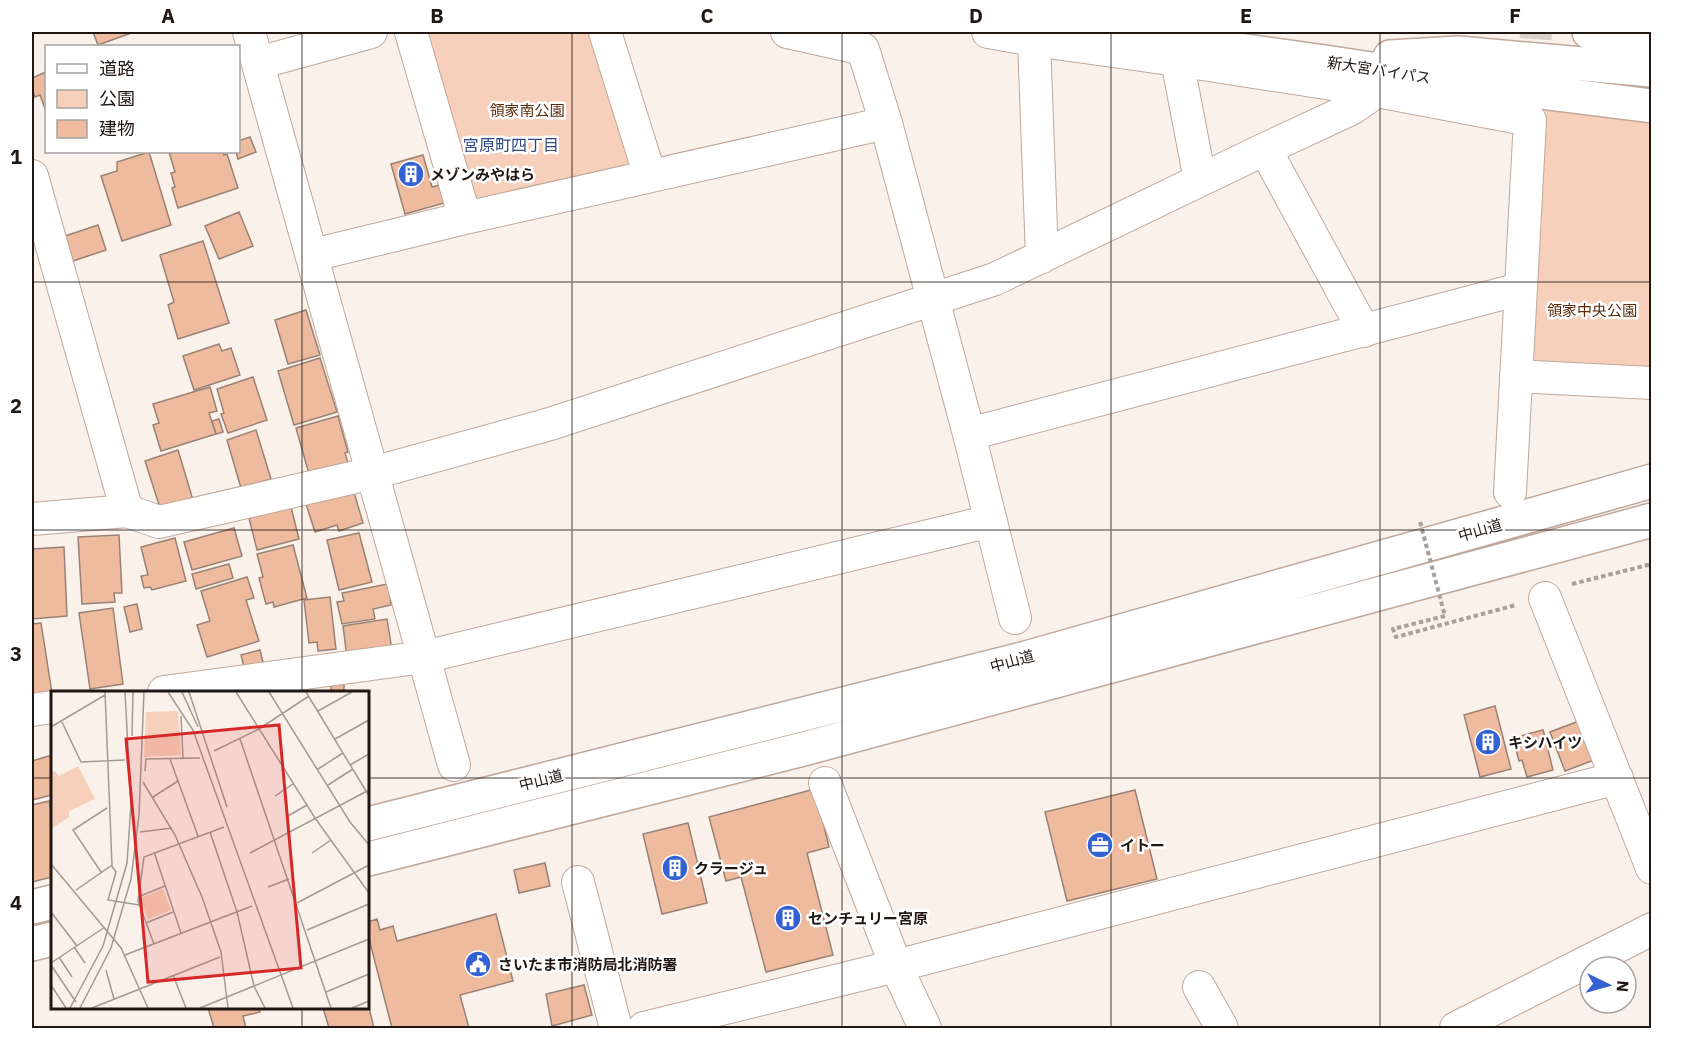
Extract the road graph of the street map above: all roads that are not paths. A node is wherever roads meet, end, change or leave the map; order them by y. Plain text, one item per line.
1 (249, 32) edge
2 (371, 32) edge
3 (411, 32) edge
4 (605, 32) edge
5 (787, 32) edge
6 (988, 32) edge
7 (1107, 32) edge
8 (1589, 32) edge
9 (1652, 38) edge
10 (862, 40) edge
11 (1034, 40) junction
12 (1177, 60) junction
13 (1325, 62) junction
14 (258, 63) junction
15 (1652, 70) edge
16 (1377, 91) junction
17 (1652, 106) edge
18 (886, 123) junction
19 (1265, 148) junction
20 (650, 176) junction
21 (32, 177) edge
22 (1200, 180) junction
23 (465, 218) junction
24 (313, 255) junction
25 (1042, 257) junction
26 (1521, 289) junction
27 (933, 300) junction
28 (1364, 331) junction
29 (1516, 376) junction
30 (1652, 383) edge
31 (969, 434) junction
32 (373, 473) junction
33 (1652, 481) edge
34 (1510, 492) dead end
35 (127, 511) junction
36 (32, 519) edge
37 (1652, 520) edge
38 (991, 521) junction
39 (1652, 544) edge
40 (1545, 598) dead end
41 (1015, 618) dead end
42 (1156, 654) junction
43 (424, 657) junction
44 (178, 691) edge
45 (51, 708) edge
46 (32, 710) edge
47 (454, 765) dead end
48 (1617, 778) junction
49 (825, 783) dead end
50 (369, 824) edge
51 (369, 859) edge
52 (1652, 868) edge
53 (578, 882) dead end
54 (51, 902) edge
55 (32, 907) edge
56 (1652, 929) edge
57 (51, 939) edge
58 (32, 944) edge
59 (896, 966) junction
60 (1199, 987) dead end
61 (748, 1016) edge
62 (616, 1029) edge
63 (644, 1029) edge
64 (925, 1029) edge
65 (1222, 1029) edge
66 (1456, 1029) edge

1 - 14 street
2 - 14 street
3 - 23 street
4 - 20 street
5 - 10 street
6 - 11 street
7 - 13 highway, 新大宮バイパス
8 - 9 highway
10 - 18 street
11 - 12 street
11 - 25 street
12 - 16 street
12 - 22 street
13 - 15 highway
13 - 17 highway, 新大宮バイパス
14 - 24 street
16 - 19 street
16 - 26 street
18 - 20 street
18 - 27 street
19 - 22 street
19 - 28 street
20 - 23 street
21 - 35 street
22 - 25 street
23 - 24 street
24 - 32 street
25 - 27 street
26 - 28 street
26 - 29 street
27 - 31 street
27 - 32 street
28 - 31 street
29 - 30 street
29 - 34 street
31 - 38 street
32 - 35 street
32 - 43 street
33 - 50 highway, 中山道
35 - 36 street
37 - 42 highway, 中山道
38 - 41 street
38 - 43 street
39 - 42 highway
40 - 48 street
42 - 51 highway, 中山道
43 - 44 street
43 - 47 street
45 - 46 street
48 - 52 street
48 - 59 street
49 - 59 street
53 - 62 street
54 - 55 highway
56 - 66 street
57 - 58 highway
59 - 61 street
59 - 64 street
60 - 65 street
61 - 63 street

